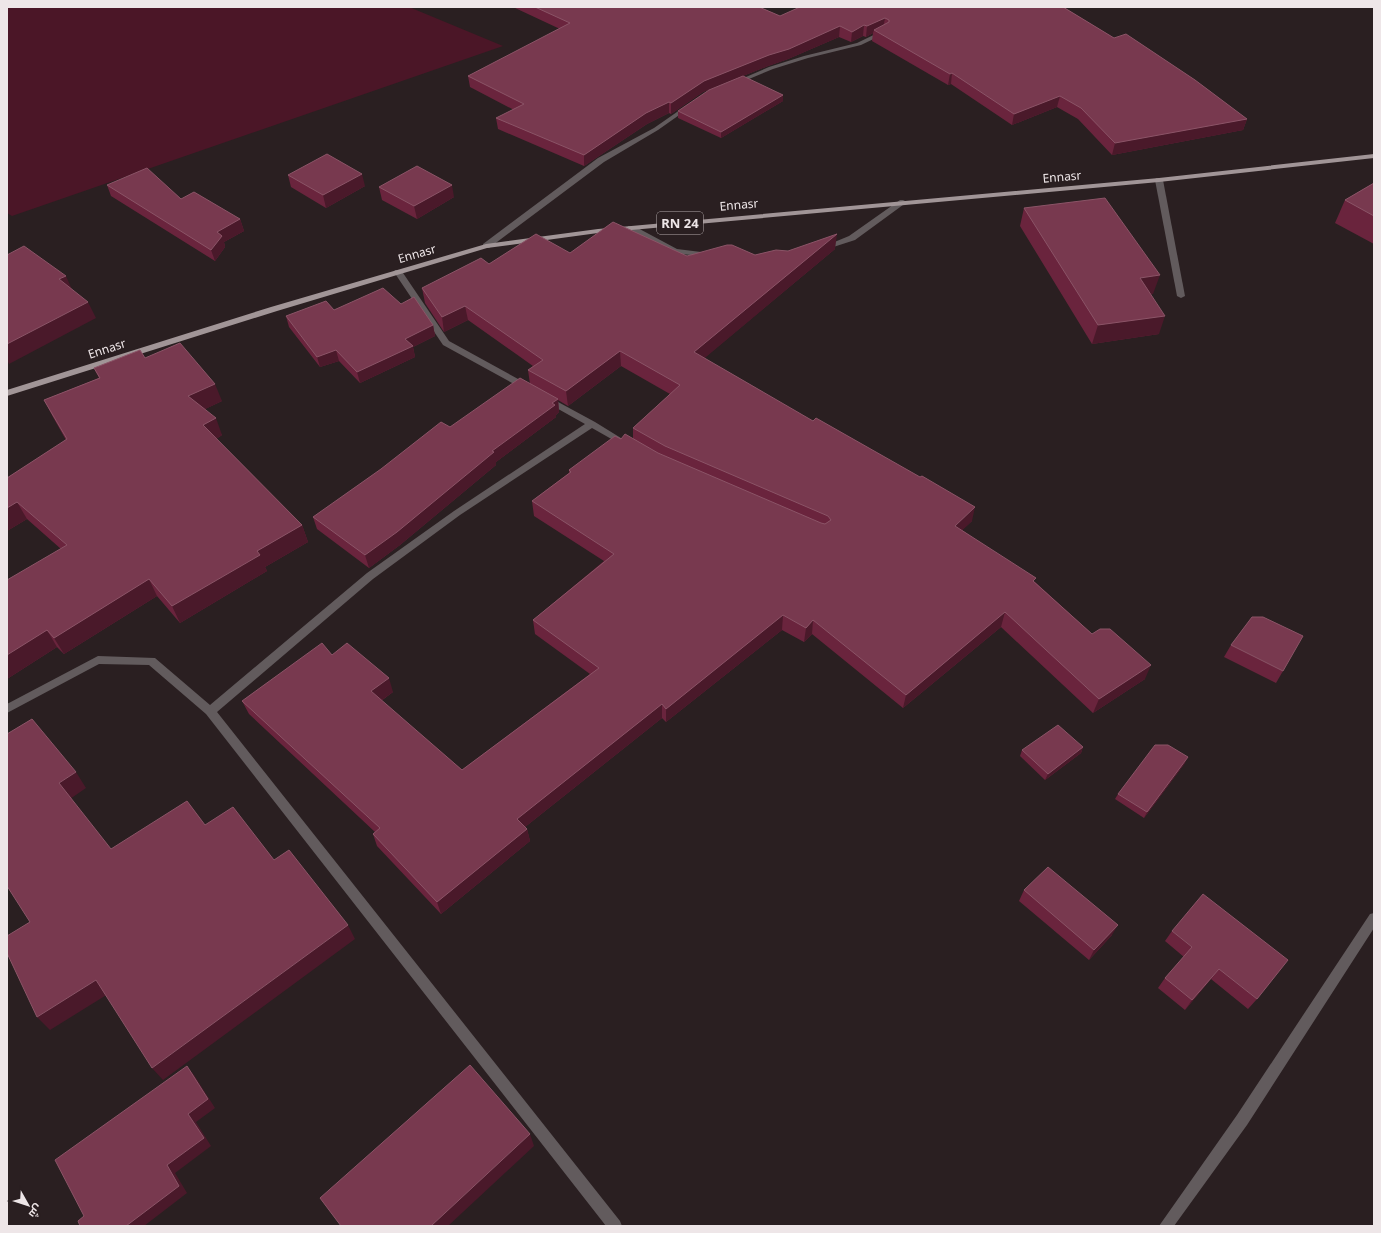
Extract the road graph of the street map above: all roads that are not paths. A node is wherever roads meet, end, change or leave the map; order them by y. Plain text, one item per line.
1 (884, 32) edge
2 (727, 86) edge
3 (693, 103) edge
4 (1374, 156) edge
5 (1159, 180) junction
6 (903, 202) junction
7 (631, 228) junction
8 (486, 246) junction
9 (815, 251) edge
10 (714, 255) edge
11 (398, 272) junction
12 (1181, 296) dead end
13 (7, 393) edge
14 (592, 424) junction
15 (631, 446) edge
16 (7, 709) edge
17 (210, 711) junction
18 (1374, 918) edge
19 (615, 1226) edge
20 (1166, 1226) edge

1 - 2 street
3 - 8 street
4 - 5 main road, Ennasr / RN 24
5 - 6 main road, Ennasr / RN 24
5 - 12 street
6 - 7 main road, Ennasr / RN 24
6 - 9 street
7 - 8 main road, Ennasr / RN 24
7 - 10 street
8 - 11 main road, Ennasr / RN 24
11 - 13 main road, Ennasr / RN 24
11 - 14 street
14 - 15 street
14 - 17 street
16 - 17 street
17 - 19 street
18 - 20 street

